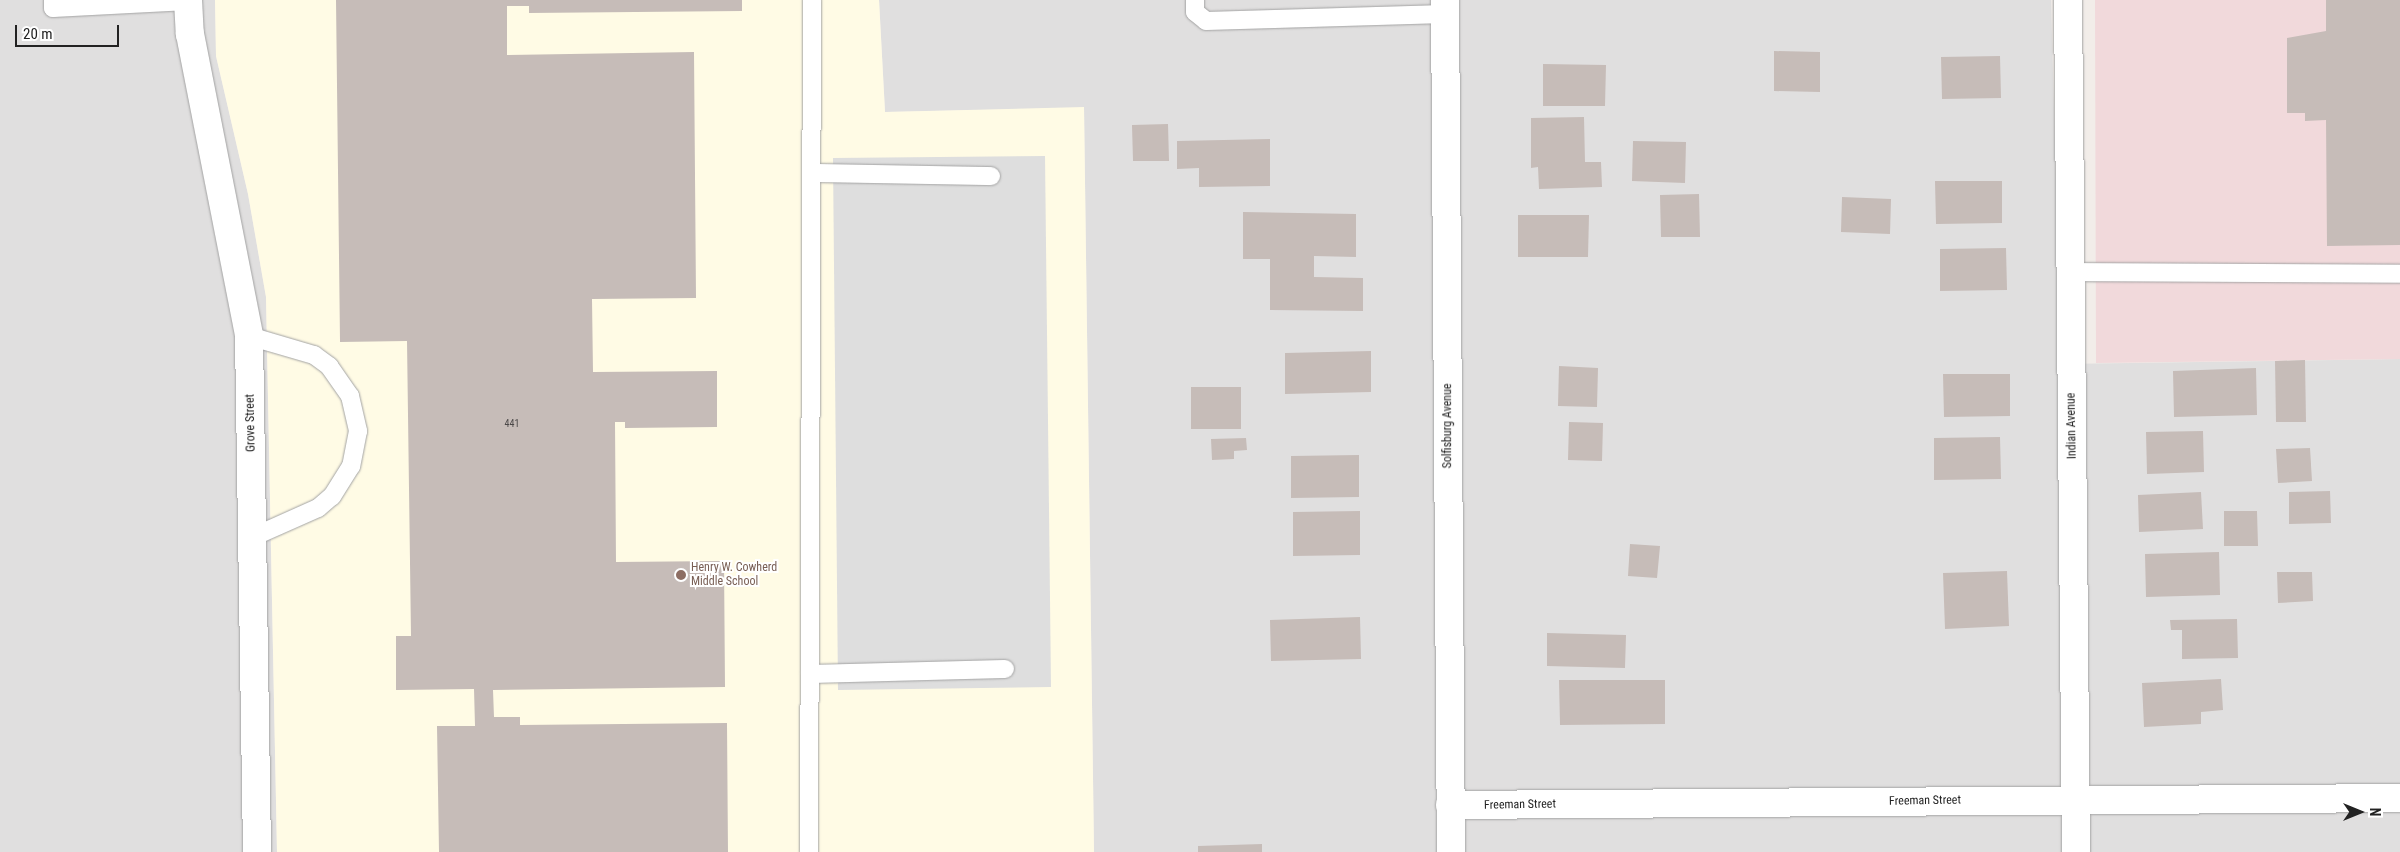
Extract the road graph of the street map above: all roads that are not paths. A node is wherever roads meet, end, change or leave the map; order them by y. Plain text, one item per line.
1 (53, 0) edge
2 (188, 0) edge
3 (812, 0) edge
4 (1195, 0) edge
5 (2068, 0) edge
6 (1445, 7) edge
7 (812, 174) junction
8 (991, 176) dead end
9 (2070, 272) junction
10 (2400, 274) edge
11 (249, 336) junction
12 (252, 537) junction
13 (1005, 669) dead end
14 (810, 674) junction
15 (2400, 798) edge
16 (2076, 800) junction
17 (1450, 805) junction
18 (257, 852) edge
19 (809, 852) edge
20 (1451, 852) edge
21 (2076, 852) edge

1 - 2 lane
2 - 11 street, Grove Street
3 - 7 lane
4 - 6 lane
5 - 9 street, Indian Avenue
6 - 17 street, Solfisburg Avenue
7 - 8 lane
7 - 14 lane
9 - 10 lane
9 - 16 street, Indian Avenue
11 - 12 street, Grove Street
11 - 12 lane
12 - 18 street, Grove Street
13 - 14 lane
14 - 19 lane
15 - 16 street, Freeman Street
16 - 17 street, Freeman Street
16 - 21 street, Indian Avenue
17 - 20 street, Solfisburg Avenue

